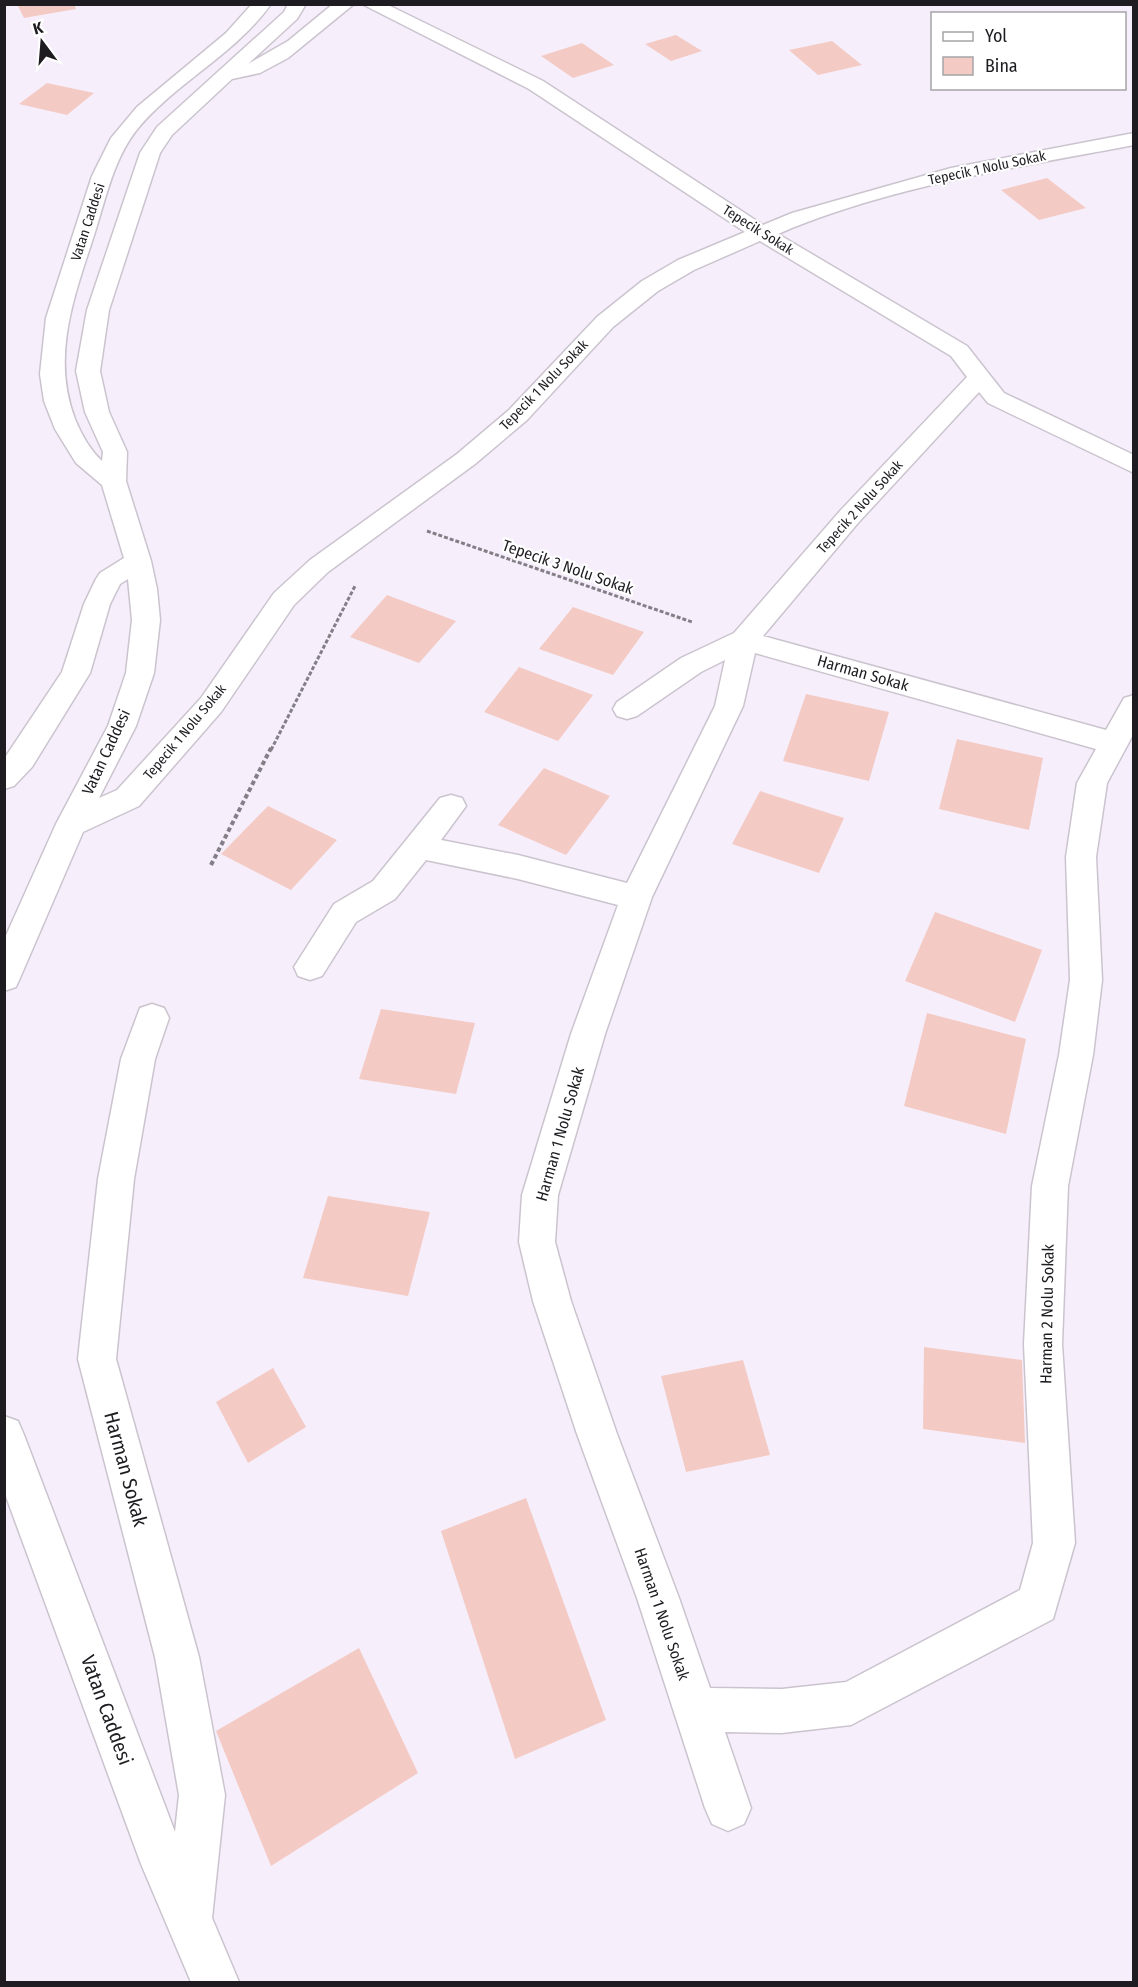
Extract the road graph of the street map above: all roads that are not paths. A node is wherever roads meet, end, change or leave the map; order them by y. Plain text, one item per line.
1 (262, 4) edge
2 (297, 4) edge
3 (345, 4) edge
4 (371, 4) edge
5 (224, 77) junction
6 (1134, 139) edge
7 (761, 233) junction
8 (979, 378) junction
9 (1134, 465) edge
10 (113, 481) junction
11 (138, 561) junction
12 (744, 640) junction
13 (1134, 705) edge
14 (627, 709) dead end
15 (1113, 743) junction
16 (4, 778) edge
17 (451, 806) dead end
18 (71, 824) junction
19 (420, 847) junction
20 (636, 897) junction
21 (310, 967) dead end
22 (4, 978) edge
23 (152, 1018) dead end
24 (4, 1435) edge
25 (695, 1710) junction
26 (728, 1808) dead end
27 (188, 1918) junction
28 (215, 1983) edge

1 - 10 street, Vatan Caddesi
2 - 5 street, Vatan Caddesi
3 - 5 street
4 - 7 street, Tepecik Sokak
5 - 10 street, Vatan Caddesi
6 - 7 street, Tepecik 1 Nolu Sokak
7 - 8 street, Tepecik Sokak
7 - 18 street, Tepecik 1 Nolu Sokak
8 - 9 street, Tepecik Sokak
8 - 12 street, Tepecik 2 Nolu Sokak
10 - 11 street, Vatan Caddesi
11 - 16 street
11 - 18 street, Vatan Caddesi
12 - 14 street
12 - 15 street, Harman Sokak
12 - 20 street, Harman 1 Nolu Sokak
13 - 15 street, Harman 2 Nolu Sokak
15 - 25 street, Harman 2 Nolu Sokak
17 - 19 street
18 - 22 street, Vatan Caddesi
19 - 20 street
19 - 21 street
20 - 25 street, Harman 1 Nolu Sokak
23 - 27 street, Harman Sokak
24 - 27 street, Vatan Caddesi
25 - 26 street, Harman 1 Nolu Sokak
27 - 28 street, Vatan Caddesi

